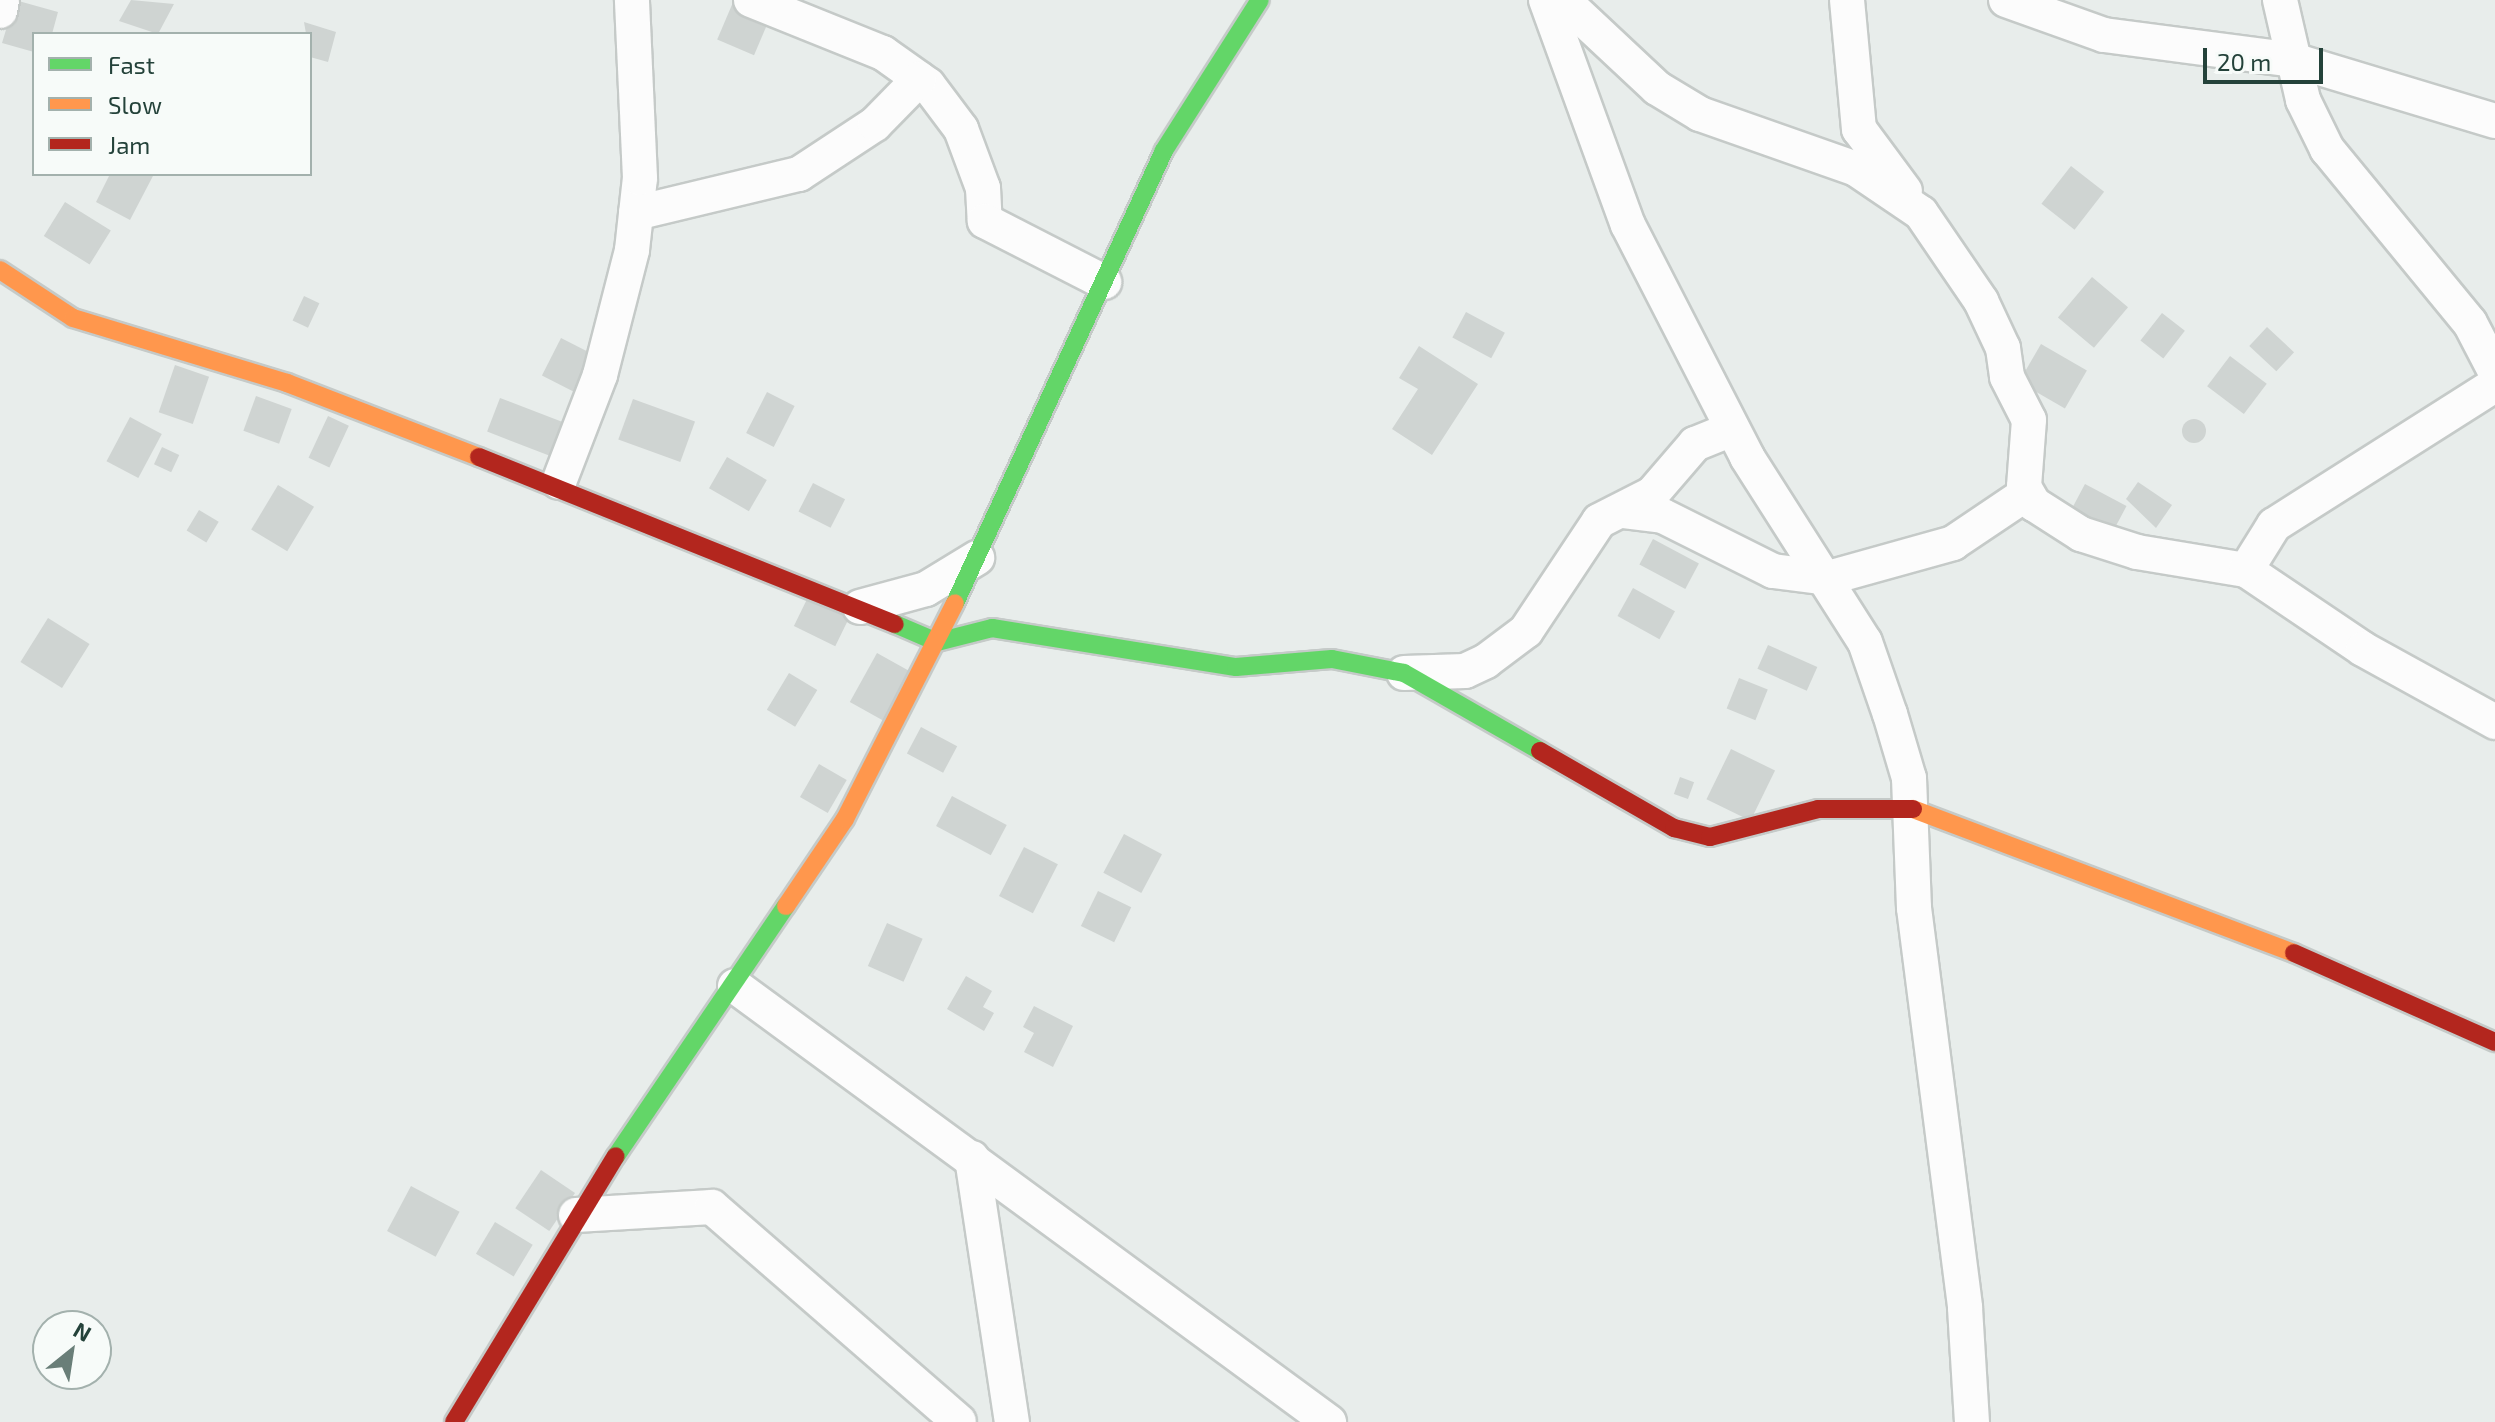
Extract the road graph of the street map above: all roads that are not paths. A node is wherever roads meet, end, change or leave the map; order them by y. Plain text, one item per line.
1 (2, 0) edge
2 (632, 0) edge
3 (751, 0) edge
4 (1260, 0) edge
5 (1546, 0) edge
6 (1563, 0) edge
7 (1847, 0) edge
8 (2006, 0) edge
9 (2280, 0) edge
10 (0, 11) edge
11 (2293, 60) junction
12 (919, 79) junction
13 (2495, 121) edge
14 (636, 213) junction
15 (1921, 213) junction
16 (0, 270) edge
17 (1104, 282) junction
18 (2495, 371) edge
19 (2495, 385) edge
20 (1732, 429) junction
21 (559, 482) junction
22 (2026, 494) junction
23 (1622, 511) junction
24 (977, 557) junction
25 (2246, 570) junction
26 (1828, 578) junction
27 (860, 607) junction
28 (937, 642) junction
29 (1404, 673) junction
30 (2495, 722) edge
31 (1910, 808) junction
32 (735, 986) junction
33 (2495, 1042) edge
34 (972, 1158) junction
35 (576, 1215) junction
36 (454, 1422) edge
37 (959, 1422) edge
38 (1012, 1422) edge
39 (1329, 1422) edge
40 (1972, 1422) edge

1 - 10 street
2 - 14 street
3 - 12 street
4 - 17 street
5 - 20 street
6 - 15 street
7 - 15 street
8 - 11 street
9 - 11 street
11 - 13 street
11 - 18 street
12 - 14 street
12 - 17 street
14 - 21 street
15 - 22 street
16 - 21 street
17 - 24 street
19 - 25 street
20 - 23 street
20 - 26 street
21 - 27 street
22 - 25 street
22 - 26 street
23 - 26 street
23 - 29 street
24 - 27 street
24 - 28 street
25 - 30 street
26 - 31 street
27 - 28 street
28 - 29 street
28 - 32 street
29 - 31 street
31 - 33 street
31 - 40 street
32 - 34 street
32 - 35 street
34 - 38 street
34 - 39 street
35 - 36 street
35 - 37 street

